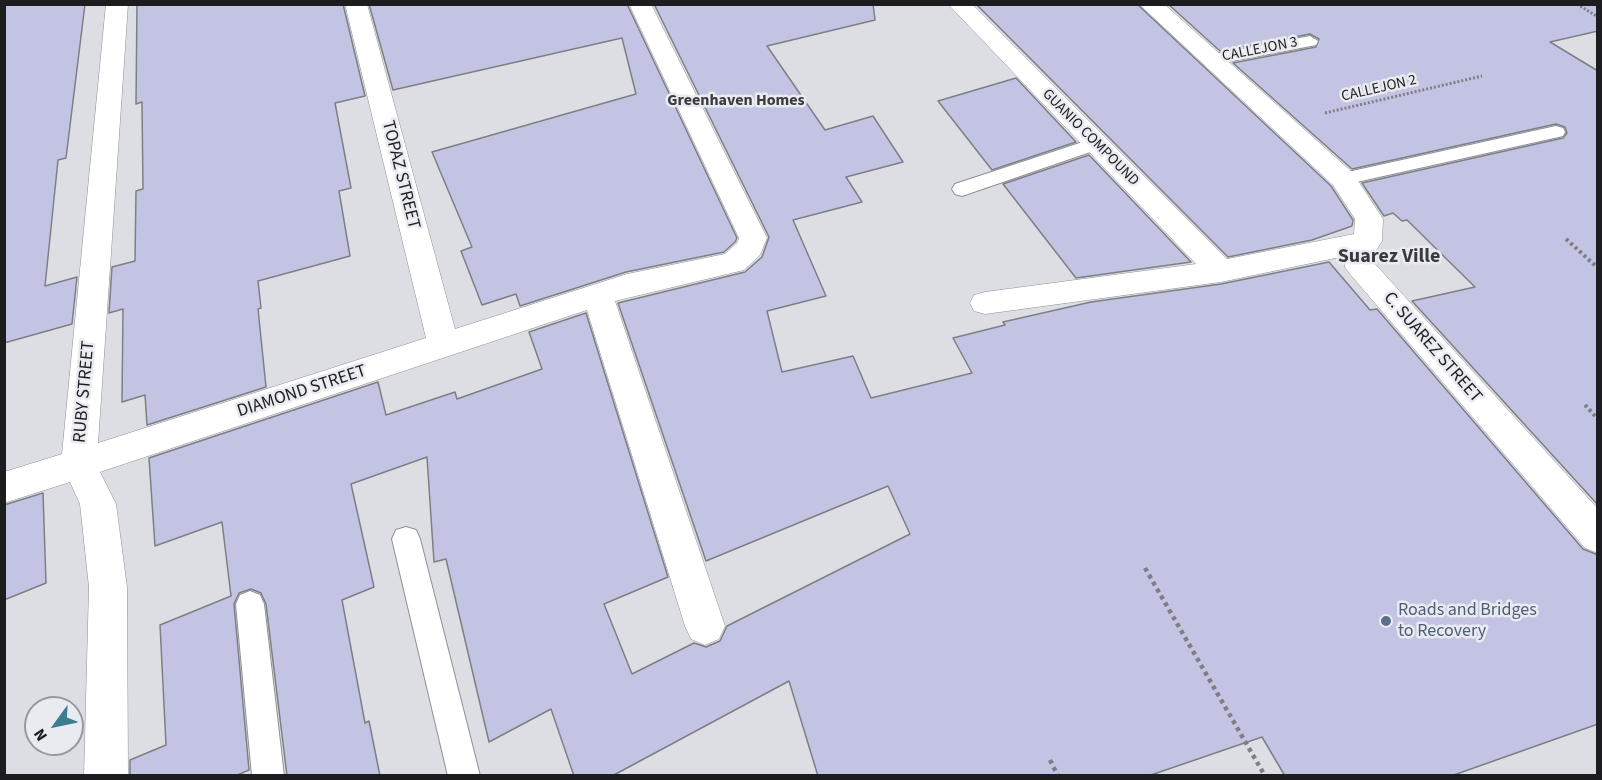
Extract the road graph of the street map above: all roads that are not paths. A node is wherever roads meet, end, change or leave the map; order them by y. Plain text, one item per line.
1 (117, 4) edge
2 (356, 4) edge
3 (640, 4) edge
4 (959, 4) edge
5 (1150, 4) edge
6 (1310, 41) dead end
7 (1211, 60) junction
8 (1556, 132) dead end
9 (1095, 144) junction
10 (1343, 180) junction
11 (962, 189) dead end
12 (1368, 241) junction
13 (1221, 272) junction
14 (598, 295) junction
15 (985, 303) dead end
16 (444, 346) junction
17 (79, 464) junction
18 (4, 488) edge
19 (1598, 536) edge
20 (406, 539) dead end
21 (250, 604) dead end
22 (705, 626) dead end
23 (106, 776) edge
24 (268, 776) edge
25 (464, 776) edge

1 - 17 street, RUBY STREET
2 - 16 street, TOPAZ STREET
3 - 14 street, DIAMOND STREET
4 - 9 street, GUANIO COMPOUND
5 - 7 street, C. SUAREZ STREET
6 - 7 lane, CALLEJON 3
7 - 10 street, C. SUAREZ STREET
8 - 10 lane
9 - 11 lane
9 - 13 street, GUANIO COMPOUND
10 - 12 street, C. SUAREZ STREET
12 - 13 street
12 - 19 street, C. SUAREZ STREET
13 - 15 street
14 - 16 street, DIAMOND STREET
14 - 22 street
16 - 17 street, DIAMOND STREET
17 - 18 street, DIAMOND STREET
17 - 23 street, RUBY STREET
20 - 25 lane
21 - 24 lane

